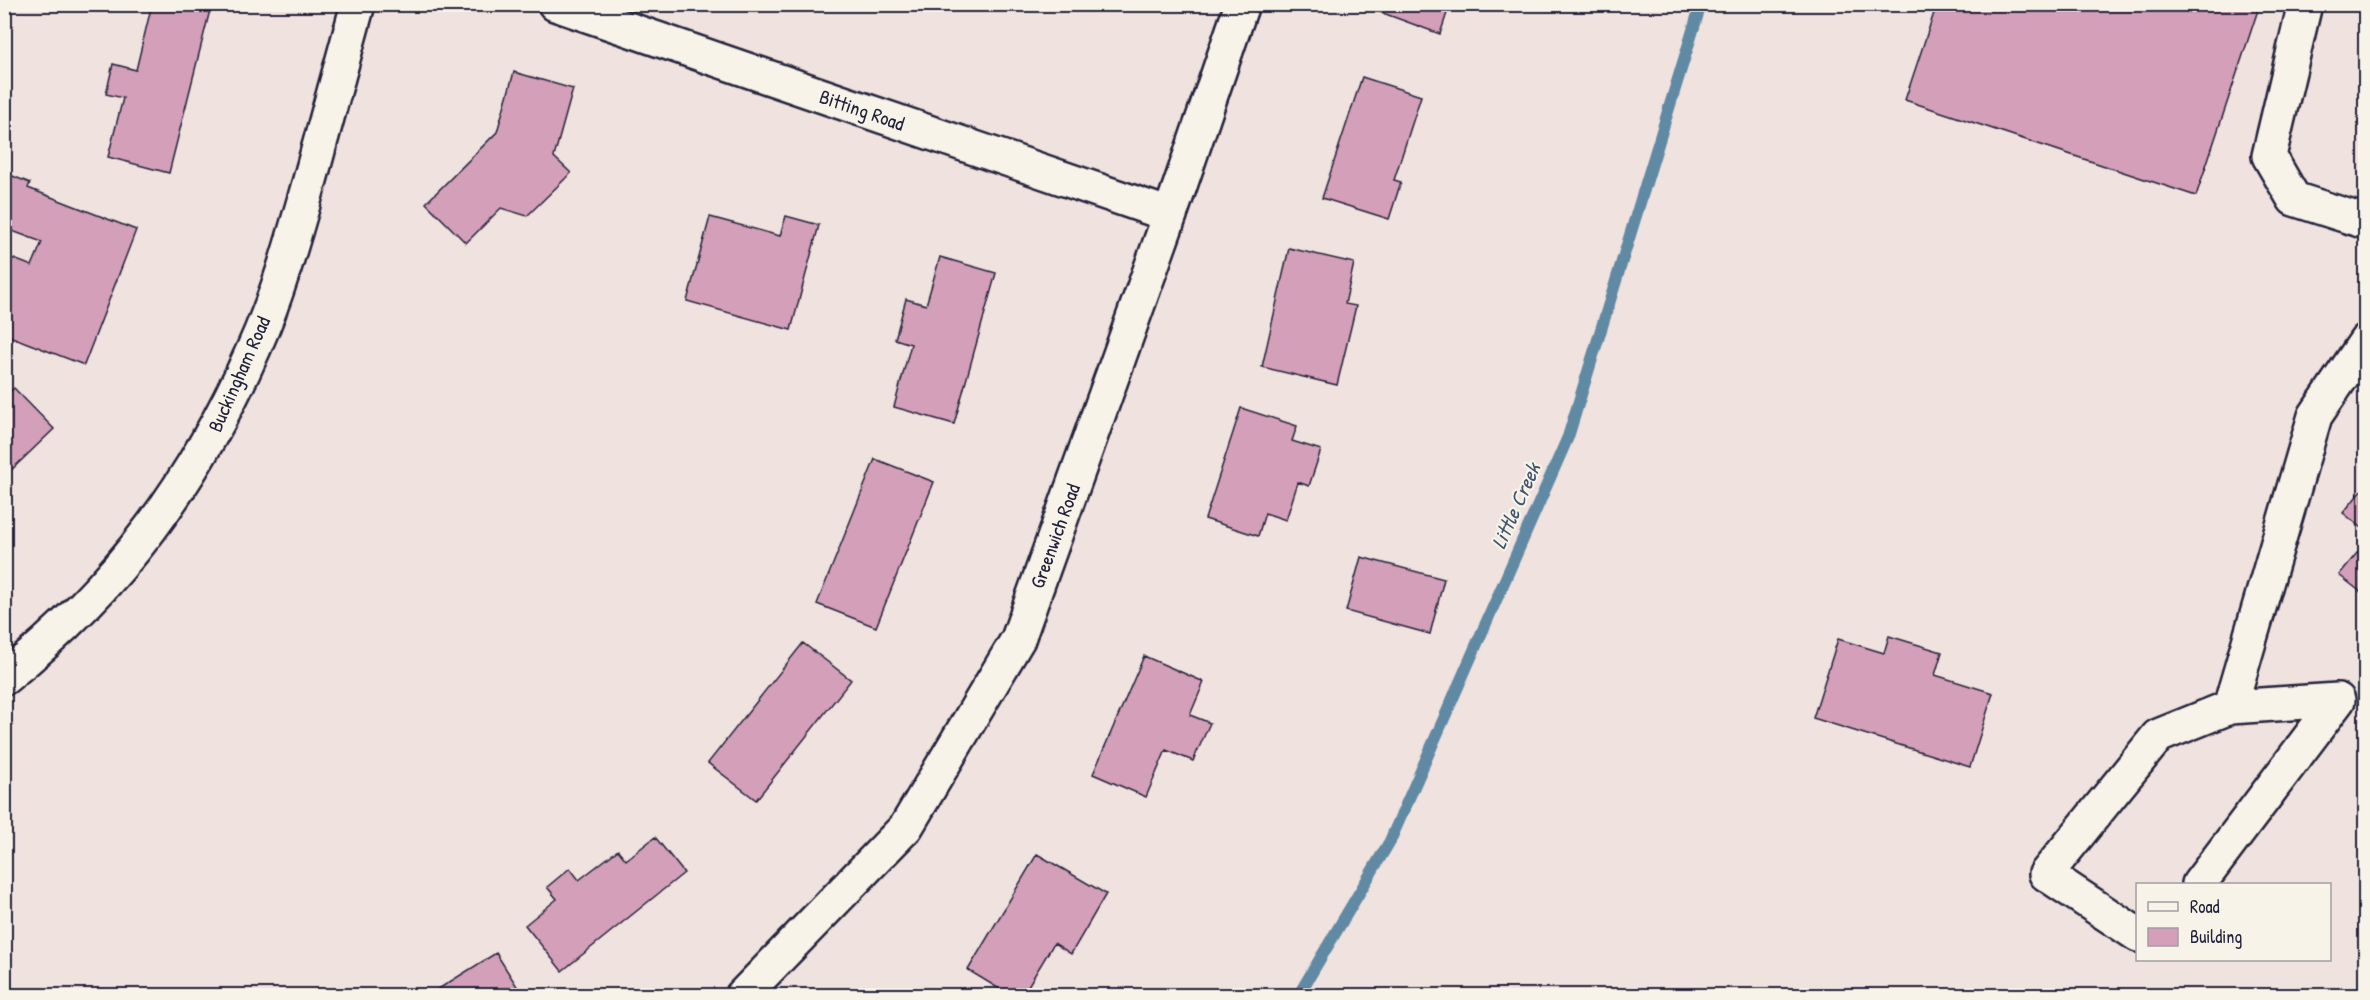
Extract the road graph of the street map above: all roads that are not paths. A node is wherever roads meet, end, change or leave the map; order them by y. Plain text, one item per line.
1 (358, 4) edge
2 (555, 4) edge
3 (1242, 4) edge
4 (2305, 4) edge
5 (1170, 215) junction
6 (2366, 222) edge
7 (2366, 341) edge
8 (4, 678) edge
9 (2352, 703) edge
10 (2230, 707) junction
11 (2201, 883) edge
12 (2136, 934) edge
13 (742, 996) edge

1 - 8 street, Buckingham Road
2 - 5 street, Bitting Road
3 - 5 street, Greenwich Road
4 - 6 street
5 - 13 street, Greenwich Road
7 - 10 street
9 - 10 street
9 - 11 street
10 - 12 street

